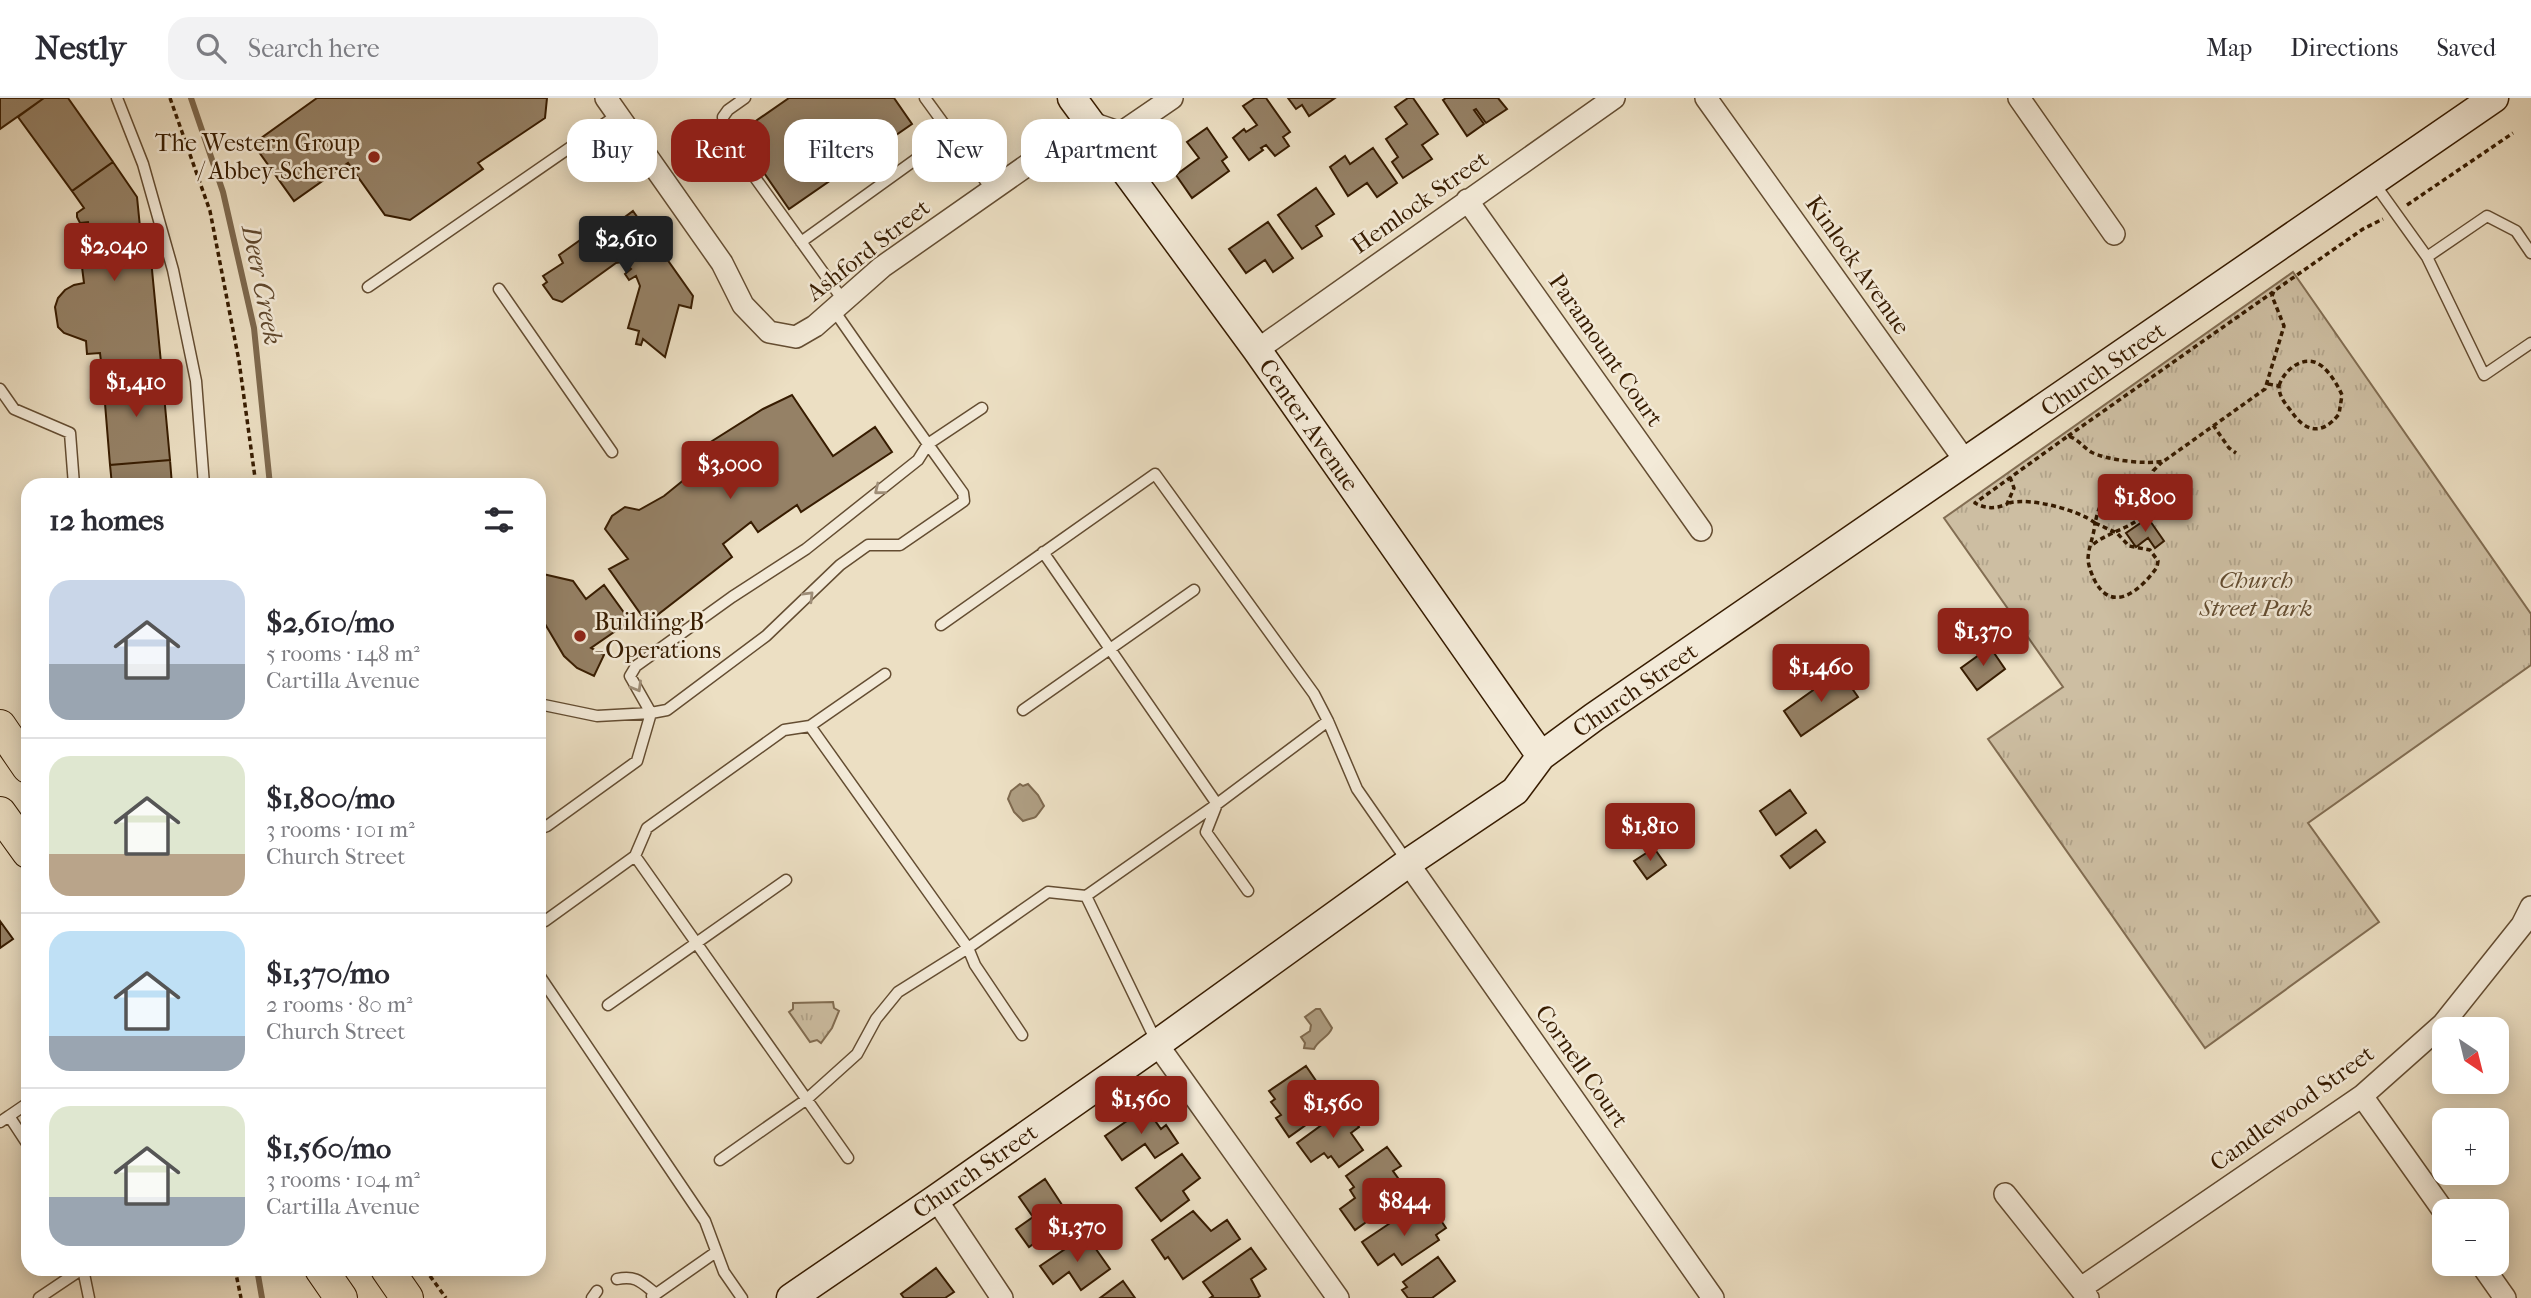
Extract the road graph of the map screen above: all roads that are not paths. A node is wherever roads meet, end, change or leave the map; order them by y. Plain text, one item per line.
1 (117, 98) edge
2 (745, 98) edge
3 (925, 98) edge
4 (1072, 98) edge
5 (1171, 98) edge
6 (1614, 98) edge
7 (1706, 98) edge
8 (2019, 98) edge
9 (2494, 98) edge
10 (612, 106) edge
11 (940, 119) edge
12 (1087, 119) edge
13 (1141, 119) edge
14 (912, 162) edge
15 (1021, 170) edge
16 (2373, 181) junction
17 (986, 182) edge
18 (1133, 182) edge
19 (992, 190) junction
20 (1467, 200) junction
21 (2114, 234) dead end
22 (801, 242) junction
23 (2531, 253) edge
24 (2427, 257) junction
25 (368, 287) dead end
26 (499, 289) dead end
27 (838, 305) junction
28 (2531, 343) edge
29 (1257, 350) junction
30 (0, 389) edge
31 (982, 408) dead end
32 (928, 444) junction
33 (612, 452) dead end
34 (1966, 462) junction
35 (73, 478) edge
36 (203, 478) edge
37 (1701, 530) dead end
38 (1043, 552) junction
39 (1194, 590) dead end
40 (941, 625) dead end
41 (1111, 650) junction
42 (886, 674) dead end
43 (546, 705) edge
44 (1023, 710) dead end
45 (651, 713) junction
46 (1328, 721) junction
47 (0, 726) edge
48 (810, 726) junction
49 (1541, 756) junction
50 (21, 757) edge
51 (1217, 804) junction
52 (0, 813) edge
53 (546, 825) edge
54 (21, 842) edge
55 (635, 856) junction
56 (1408, 863) junction
57 (786, 880) dead end
58 (1248, 891) dead end
59 (1086, 895) junction
60 (546, 919) edge
61 (2528, 921) edge
62 (696, 943) junction
63 (968, 948) junction
64 (546, 985) edge
65 (608, 1005) dead end
66 (1022, 1035) dead end
67 (1157, 1044) junction
68 (2362, 1096) junction
69 (807, 1099) junction
70 (21, 1108) edge
71 (4, 1119) edge
72 (21, 1137) edge
73 (848, 1158) dead end
74 (720, 1160) dead end
75 (2005, 1194) dead end
76 (936, 1199) junction
77 (2435, 1199) edge
78 (716, 1252) junction
79 (72, 1276) edge
80 (84, 1276) edge
81 (326, 1276) edge
82 (392, 1276) edge
83 (2489, 1276) edge
84 (617, 1279) dead end
85 (2084, 1293) edge
86 (653, 1296) edge
87 (40, 1298) edge
88 (89, 1298) edge
89 (341, 1298) edge
90 (407, 1298) edge
91 (741, 1298) edge
92 (791, 1298) edge
93 (1002, 1298) edge
94 (1338, 1298) edge
95 (1713, 1298) edge
96 (2505, 1298) edge

1 - 36 lane
2 - 22 lane
3 - 11 lane
4 - 12 street, Center Avenue
5 - 13 street
6 - 20 street, Hemlock Street
7 - 34 street, Kinlock Avenue
8 - 21 street
9 - 16 street, Church Street
10 - 25 lane
10 - 27 street, Ashford Street
14 - 22 lane
15 - 19 street, Ashford Street
16 - 24 lane
16 - 34 street, Church Street
17 - 19 lane
18 - 29 street, Center Avenue
19 - 27 street, Ashford Street
20 - 29 street, Hemlock Street
20 - 37 street, Paramount Court
22 - 27 lane
23 - 24 lane
24 - 28 lane
26 - 33 lane
27 - 32 lane
29 - 49 street, Center Avenue
30 - 35 lane
31 - 32 lane
32 -> 45 lane
45 -> 32 lane
34 - 49 street, Church Street
38 - 40 lane
38 - 41 lane
38 - 46 lane
39 - 41 lane
41 - 44 lane
41 - 51 lane
42 - 48 lane
43 - 45 lane
45 - 53 lane
46 - 51 lane
46 - 56 lane
47 - 50 main road
48 - 55 lane
48 - 63 lane
49 - 56 street, Church Street
51 - 58 lane
51 - 59 lane
52 - 54 main road
55 - 60 lane
55 - 62 lane
56 - 67 street, Church Street
56 - 95 street, Cornell Court
57 - 62 lane
59 - 63 lane
59 - 67 lane
61 - 68 street, Candlewood Street
62 - 65 lane
62 - 69 lane
63 - 66 lane
63 - 69 lane
64 - 78 lane
67 - 76 street, Church Street
67 - 94 street
68 - 77 street
68 - 85 street, Candlewood Street
69 - 73 lane
69 - 74 lane
70 - 71 lane
71 - 72 lane
75 - 85 street
76 - 92 street, Church Street
76 - 93 street
78 - 86 lane
78 - 91 lane
79 - 87 lane
80 - 88 lane
81 - 89 main road
82 - 90 main road
83 - 96 street
84 - 86 lane

